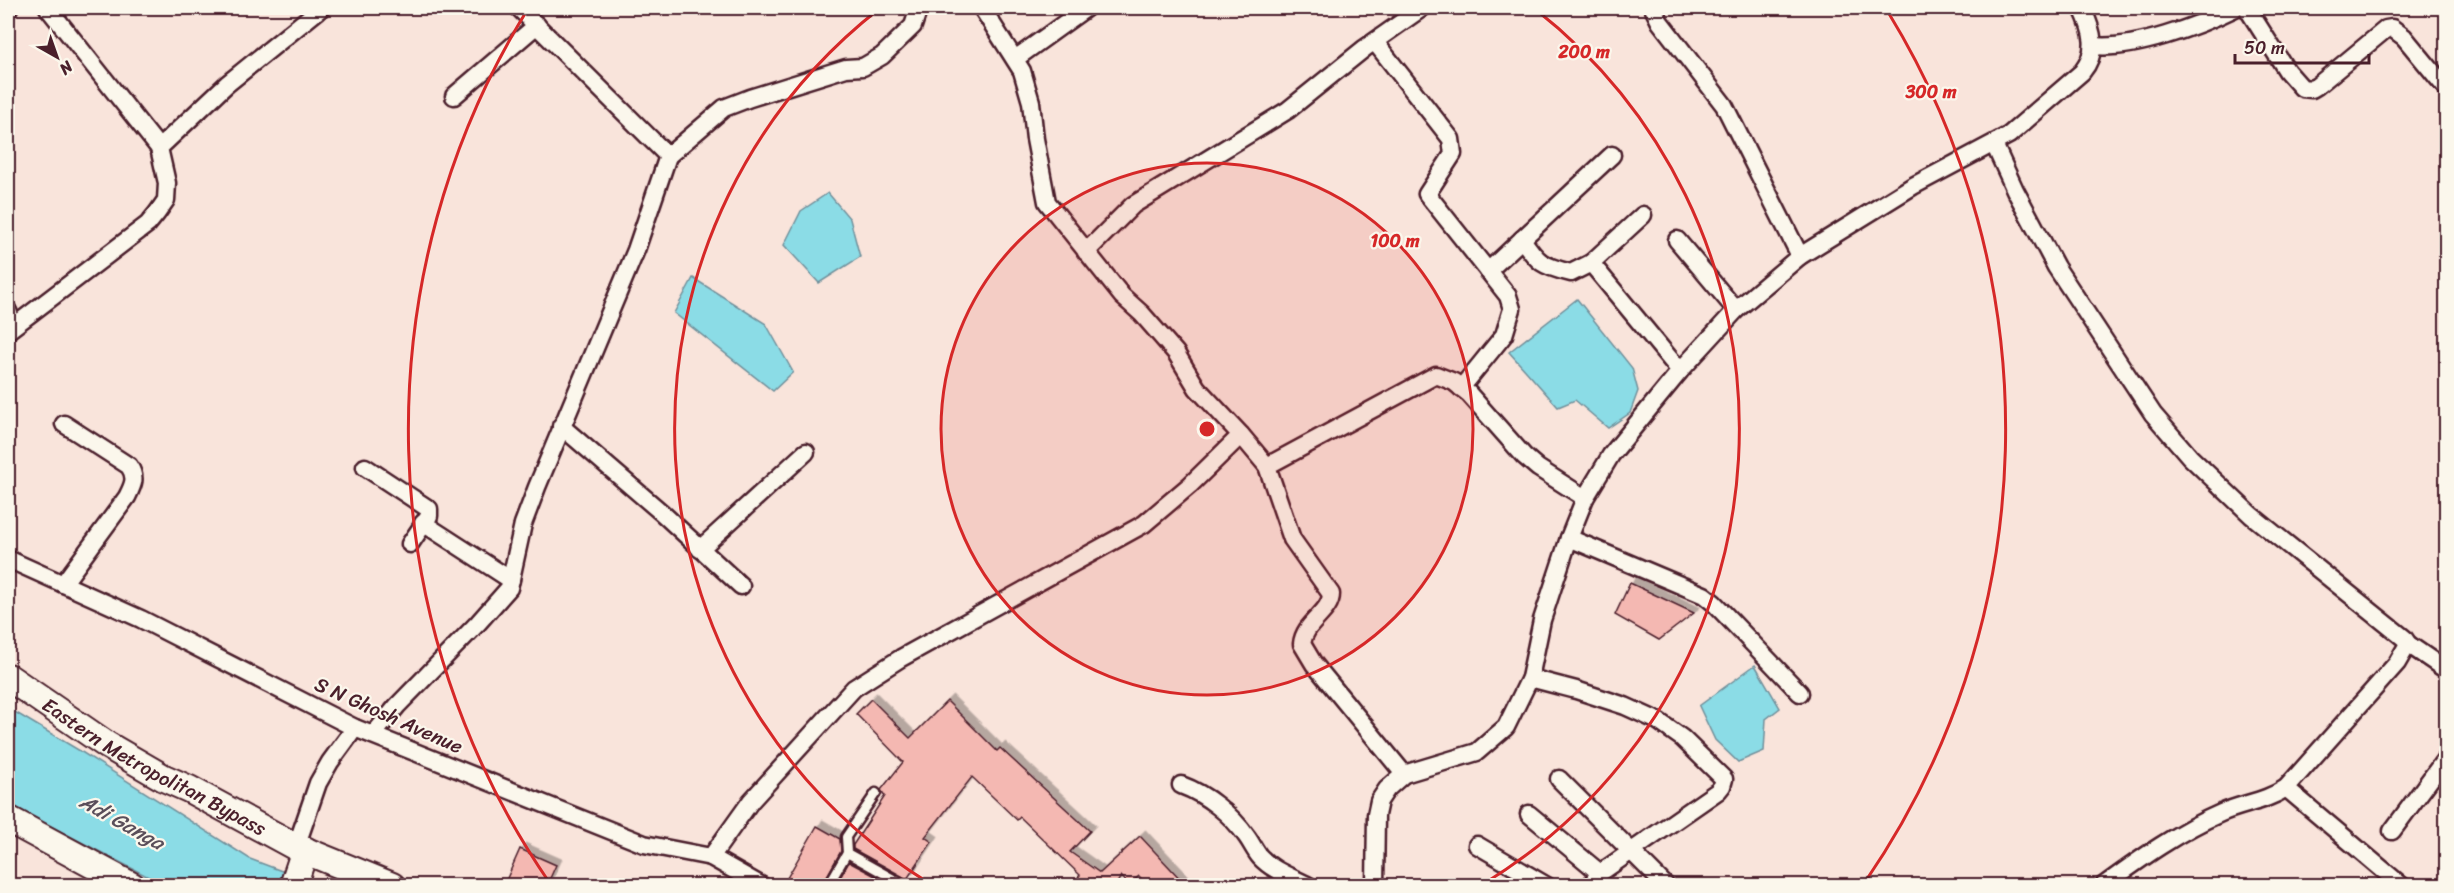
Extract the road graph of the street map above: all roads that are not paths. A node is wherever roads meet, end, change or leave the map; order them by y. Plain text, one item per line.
1 (48, 8) edge
2 (321, 8) edge
3 (519, 8) edge
4 (919, 8) edge
5 (982, 8) edge
6 (1086, 8) edge
7 (1422, 8) edge
8 (1653, 8) edge
9 (2082, 8) edge
10 (2235, 8) edge
11 (2247, 8) edge
12 (537, 25) junction
13 (1375, 42) junction
14 (2094, 46) junction
15 (1015, 59) junction
16 (2446, 88) edge
17 (454, 96) dead end
18 (1994, 144) junction
19 (159, 148) junction
20 (1612, 155) dead end
21 (668, 156) junction
22 (1643, 215) dead end
23 (1522, 239) junction
24 (1677, 240) dead end
25 (1086, 252) junction
26 (1800, 256) junction
27 (1591, 263) junction
28 (1488, 271) junction
29 (1736, 310) junction
30 (8, 311) edge
31 (8, 331) edge
32 (1680, 371) junction
33 (1461, 388) junction
34 (64, 424) dead end
35 (561, 426) junction
36 (1241, 435) junction
37 (806, 452) dead end
38 (1267, 466) junction
39 (365, 467) dead end
40 (1585, 498) junction
41 (423, 523) junction
42 (1569, 538) junction
43 (410, 544) dead end
44 (700, 549) junction
45 (8, 559) edge
46 (511, 580) junction
47 (63, 584) junction
48 (741, 586) dead end
49 (2408, 644) junction
50 (2446, 670) edge
51 (8, 676) edge
52 (1530, 678) junction
53 (1800, 693) dead end
54 (355, 728) junction
55 (373, 735) junction
56 (2446, 758) edge
57 (1404, 774) junction
58 (1559, 779) dead end
59 (1181, 785) dead end
60 (2286, 788) junction
61 (876, 793) dead end
62 (1529, 814) dead end
63 (8, 819) edge
64 (2392, 831) dead end
65 (1477, 845) dead end
66 (300, 849) junction
67 (1630, 851) junction
68 (847, 853) junction
69 (711, 856) junction
70 (1595, 879) edge
71 (294, 883) edge
72 (132, 885) edge
73 (392, 885) edge
74 (762, 885) edge
75 (828, 885) edge
76 (906, 885) edge
77 (1309, 885) edge
78 (1375, 885) edge
79 (1546, 885) edge
80 (1666, 885) edge
81 (2103, 885) edge
82 (2402, 885) edge

1 - 19 street
2 - 19 street
3 - 12 street
4 - 21 street
5 - 15 street
6 - 15 street
7 - 13 street
8 - 26 street
9 - 14 street
10 - 14 street
11 - 16 street
12 - 17 street
12 - 21 street
13 - 25 street
13 - 28 street
14 - 18 street
15 - 25 street
18 - 26 street
18 - 49 street
19 - 31 street
20 - 23 street
21 - 35 street
22 - 27 street
23 - 27 street
23 - 28 street
24 - 29 street
25 - 36 street
26 - 29 street
27 - 32 street
28 - 33 street
29 - 32 street
30 - 31 street
32 - 40 street
33 - 38 street
33 - 40 street
34 - 47 street
35 - 44 street
35 - 46 street
36 - 38 street
36 - 69 street
37 - 44 street
38 - 57 street
39 - 41 street
40 - 42 street
41 - 43 street
41 - 46 street
42 - 52 street
42 - 53 street
44 - 48 street
45 - 47 street, S N Ghosh Avenue
46 - 55 street
47 - 54 street, S N Ghosh Avenue
49 - 50 street
49 - 60 street
51 - 66 main road, Eastern Metropolitan Bypass
52 - 57 street
52 - 67 street
54 - 55 street, S N Ghosh Avenue
54 - 66 street
55 - 69 street, S N Ghosh Avenue
56 - 64 street
57 - 78 street
58 - 67 street
59 - 77 street
60 - 81 street
60 - 82 street
61 - 68 lane
62 - 70 street
63 - 72 main road
65 - 79 street
66 - 71 main road
66 - 73 main road, Eastern Metropolitan Bypass
67 - 70 street
67 - 80 street
68 - 75 lane
68 - 76 lane
69 - 74 street, S N Ghosh Avenue

